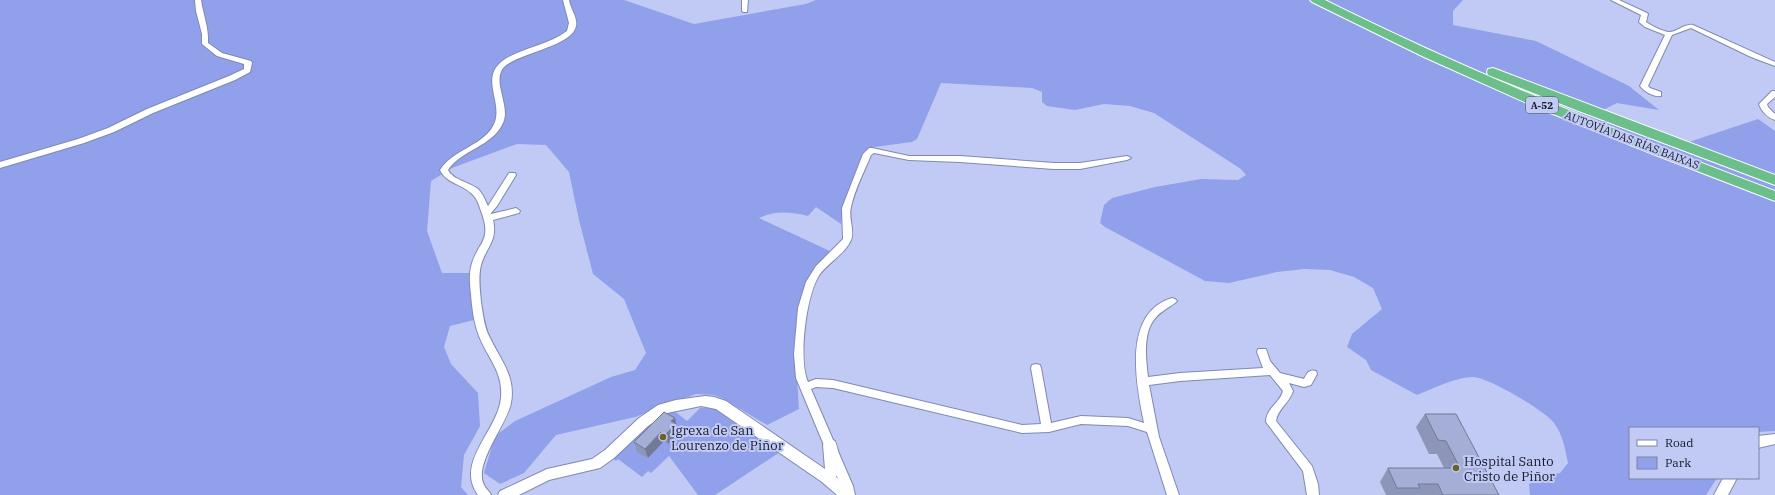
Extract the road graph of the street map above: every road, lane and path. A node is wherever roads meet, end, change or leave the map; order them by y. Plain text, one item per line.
1 (198, 0) edge
2 (566, 0) edge
3 (745, 0) edge
4 (1316, 0) edge
5 (1336, 0) edge
6 (1614, 0) edge
7 (745, 11) dead end
8 (1669, 34) junction
9 (1775, 64) edge
10 (1775, 93) edge
11 (1658, 94) dead end
12 (1775, 118) edge
13 (1127, 158) dead end
14 (0, 164) edge
15 (512, 175) dead end
16 (1775, 180) edge
17 (1775, 196) edge
18 (516, 211) dead end
19 (487, 215) junction
20 (1172, 301) dead end
21 (1262, 352) dead end
22 (1036, 368) dead end
23 (1275, 374) junction
24 (1312, 374) dead end
25 (1143, 382) junction
26 (805, 387) junction
27 (1047, 428) junction
28 (1151, 429) junction
29 (1775, 439) edge
30 (1759, 442) edge
31 (830, 445) junction
32 (827, 478) junction
33 (1729, 479) edge
34 (485, 495) edge
35 (505, 495) edge
36 (848, 495) edge
37 (1173, 495) edge
38 (1313, 495) edge
39 (1721, 495) edge

1 - 14 street
2 - 19 street
3 - 7 street
4 - 17 highway, AUTOVÍA DAS RÍAS BAIXAS / A-52
5 - 16 highway, AUTOVÍA DAS RÍAS BAIXAS / A-52
6 - 8 street
8 - 9 street
8 - 11 street
10 - 12 street
13 - 26 street
15 - 19 street
18 - 19 street
19 - 34 street
20 - 25 street
21 - 23 street
22 - 27 street
23 - 24 street
23 - 25 street
23 - 38 street
25 - 28 street
26 - 27 street
26 - 31 street
27 - 28 street
28 - 37 street
29 - 30 street
31 - 32 street
31 - 36 street
32 - 35 street
32 - 36 street
33 - 39 street

